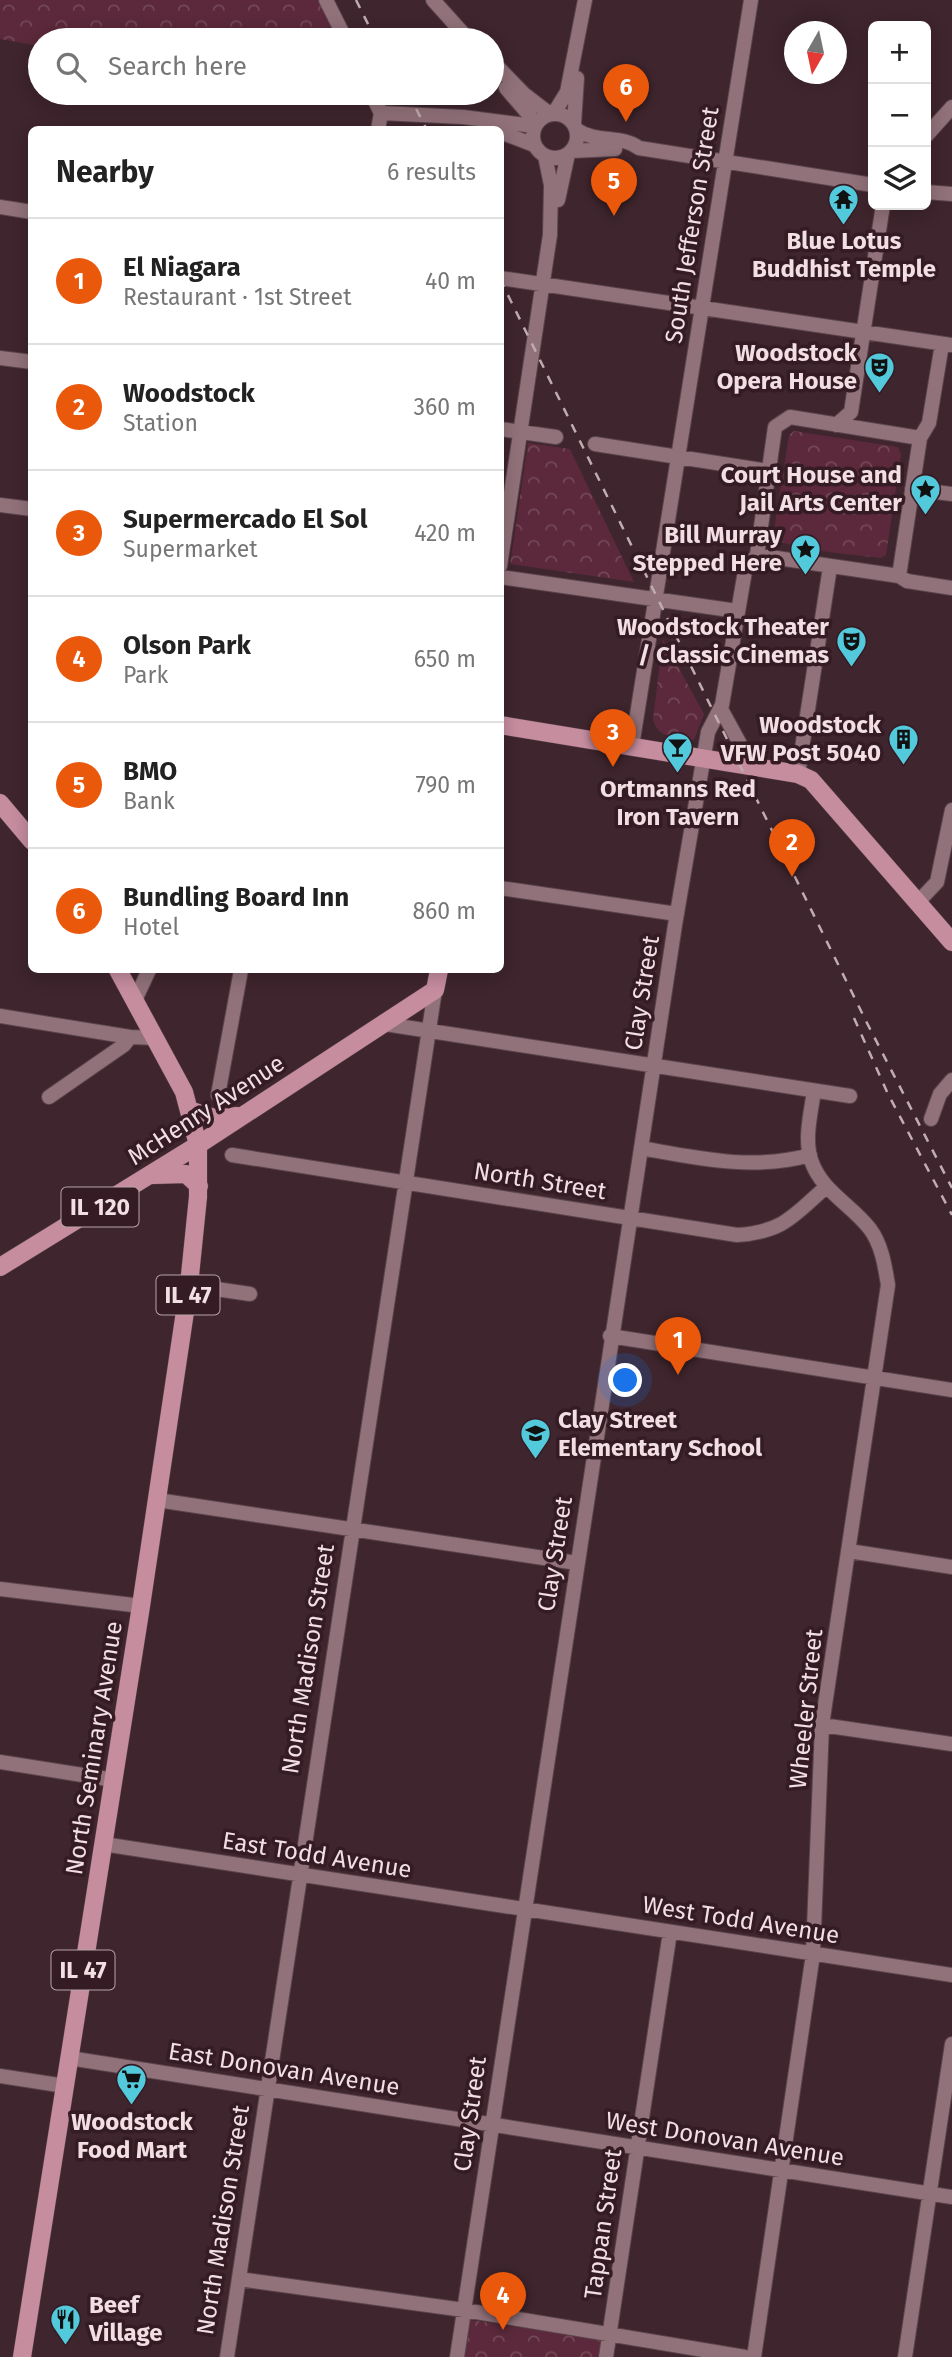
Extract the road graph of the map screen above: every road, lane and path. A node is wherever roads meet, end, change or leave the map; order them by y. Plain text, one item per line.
1 (326, 0) edge
2 (433, 0) edge
3 (586, 0) edge
4 (751, 0) edge
5 (340, 28) edge
6 (458, 28) edge
7 (578, 42) junction
8 (504, 73) edge
9 (504, 86) edge
10 (377, 105) edge
11 (952, 107) edge
12 (381, 113) junction
13 (552, 114) junction
14 (457, 119) junction
15 (535, 125) junction
16 (379, 126) edge
17 (475, 126) edge
18 (575, 127) junction
19 (931, 130) edge
20 (504, 134) edge
21 (639, 148) junction
22 (540, 151) junction
23 (570, 153) junction
24 (724, 160) junction
25 (868, 184) edge
26 (931, 192) edge
27 (952, 194) edge
28 (0, 207) edge
29 (882, 210) edge
30 (28, 211) edge
31 (550, 235) junction
32 (504, 279) edge
33 (544, 285) junction
34 (702, 307) junction
35 (862, 333) junction
36 (947, 345) edge
37 (0, 358) edge
38 (28, 362) edge
39 (850, 412) junction
40 (836, 425) junction
41 (863, 429) junction
42 (504, 430) edge
43 (521, 433) junction
44 (556, 437) dead end
45 (920, 438) junction
46 (595, 444) dead end
47 (680, 457) junction
48 (768, 471) junction
49 (912, 489) junction
50 (952, 494) edge
51 (0, 505) edge
52 (28, 508) edge
53 (504, 541) edge
54 (757, 555) junction
55 (830, 567) junction
56 (899, 576) junction
57 (504, 579) edge
58 (952, 588) edge
59 (656, 599) junction
60 (737, 611) junction
61 (721, 709) junction
62 (504, 726) edge
63 (632, 746) junction
64 (744, 751) dead end
65 (704, 758) junction
66 (798, 774) junction
67 (0, 803) edge
68 (952, 810) edge
69 (28, 836) edge
70 (504, 889) edge
71 (918, 902) junction
72 (677, 914) junction
73 (952, 942) edge
74 (120, 973) edge
75 (148, 973) edge
76 (241, 973) edge
77 (438, 973) edge
78 (435, 990) junction
79 (135, 1000) junction
80 (0, 1016) edge
81 (384, 1024) junction
82 (429, 1030) junction
83 (130, 1037) junction
84 (156, 1038) junction
85 (653, 1065) junction
86 (952, 1080) edge
87 (814, 1091) junction
88 (218, 1095) dead end
89 (849, 1096) dead end
90 (49, 1097) dead end
91 (189, 1110) junction
92 (244, 1115) junction
93 (931, 1119) dead end
94 (198, 1145) junction
95 (640, 1148) junction
96 (232, 1155) dead end
97 (810, 1155) junction
98 (150, 1176) junction
99 (405, 1183) junction
100 (199, 1186) junction
101 (826, 1187) junction
102 (630, 1218) junction
103 (0, 1267) edge
104 (189, 1285) junction
105 (250, 1294) dead end
106 (610, 1336) junction
107 (875, 1378) junction
108 (952, 1390) edge
109 (157, 1500) junction
110 (353, 1530) junction
111 (849, 1551) junction
112 (577, 1563) junction
113 (952, 1567) edge
114 (0, 1588) edge
115 (141, 1606) junction
116 (822, 1725) junction
117 (952, 1744) edge
118 (0, 1762) edge
119 (114, 1780) junction
120 (103, 1844) junction
121 (300, 1876) junction
122 (523, 1910) junction
123 (670, 1932) junction
124 (813, 1954) junction
125 (952, 1975) edge
126 (952, 2044) edge
127 (69, 2058) junction
128 (0, 2076) edge
129 (65, 2085) junction
130 (268, 2090) junction
131 (491, 2124) junction
132 (637, 2148) junction
133 (781, 2170) junction
134 (929, 2194) junction
135 (952, 2197) edge
136 (239, 2279) junction
137 (464, 2310) junction
138 (610, 2334) junction
139 (22, 2357) edge
140 (226, 2357) edge
141 (457, 2357) edge
142 (606, 2357) edge
143 (745, 2357) edge
144 (754, 2357) edge
145 (905, 2357) edge

1 - 5 street
2 - 6 street
3 - 7 street
4 - 24 street, South Jefferson Street
7 - 13 street
7 - 18 street
8 - 13 street
9 - 15 street
10 - 12 street
11 - 19 street
12 - 14 street
12 - 16 street
13 - 15 street
13 - 18 street
14 - 15 street
14 - 17 street
15 - 22 street
18 - 21 street
18 - 23 street
20 - 22 street
21 - 23 street
21 - 24 street
22 - 23 street
22 - 31 street
23 - 31 street
24 - 25 street
24 - 34 street, South Jefferson Street
26 - 27 street
28 - 30 street
29 - 35 street
31 - 33 street
32 - 33 street
33 - 34 street
33 - 43 street
34 - 35 street
34 - 47 street, South Jefferson Street
35 - 36 street
35 - 39 street
36 - 45 street
37 - 38 street
39 - 40 street
39 - 41 street
40 - 41 street
40 - 48 street, Clay Street
41 - 45 street
42 - 43 street
43 - 44 street
43 - 53 street
45 - 49 street
46 - 47 street
47 - 48 street
47 - 59 street, South Jefferson Street
48 - 54 street, Clay Street
49 - 50 street
49 - 56 street
51 - 52 street
54 - 55 street
54 - 60 street, Clay Street
55 - 56 street
55 - 66 street
56 - 58 street
57 - 59 street
59 - 60 street
59 - 63 street, South Jefferson Street
60 - 61 street, Clay Street
61 - 64 street
61 - 65 street, Clay Street
62 - 63 main road
63 - 65 main road
65 - 66 main road
65 - 72 street, Clay Street
66 - 71 main road
67 - 69 main road
68 - 71 street
70 - 72 street
71 - 73 main road
72 - 85 street, Clay Street
74 - 79 main road, IL 47
75 - 79 street
76 - 88 street
77 - 78 main road, North Madison Street
78 - 81 main road, McHenry Avenue / IL 120
78 - 82 street, North Madison Street
79 - 84 main road, IL 47
80 - 83 street
81 - 82 street
81 - 92 main road, McHenry Avenue / IL 120
82 - 85 street
82 - 99 street, North Madison Street
83 - 84 street
83 - 90 street
84 - 91 main road, IL 47
85 - 87 street
85 - 95 street, Clay Street
86 - 93 street
87 - 89 street
87 - 97 street
91 - 92 main road
91 - 94 main road, IL 47
92 - 94 main road, McHenry Avenue / IL 120
94 - 98 main road, McHenry Avenue / IL 120
94 - 100 main road, North Seminary Avenue / IL 47
95 - 97 street
95 - 102 street, Clay Street
96 - 99 street, North Street
97 - 101 street, Wheeler Street
98 - 100 main road
98 - 103 main road, McHenry Avenue / IL 120
99 - 102 street, North Street
99 - 110 street, North Madison Street
100 - 104 main road, North Seminary Avenue / IL 47
101 - 102 street, North Street
101 - 107 street, Wheeler Street
102 - 106 street, Clay Street
104 - 105 street
104 - 109 main road, North Seminary Avenue / IL 47
106 - 107 street
106 - 112 street, Clay Street
107 - 108 street
107 - 111 street, Wheeler Street
109 - 110 street
109 - 115 main road, North Seminary Avenue / IL 47
110 - 112 street
110 - 121 street, North Madison Street
111 - 113 street
111 - 116 street, Wheeler Street
112 - 122 street, Clay Street
114 - 115 street
115 - 119 main road, North Seminary Avenue / IL 47
116 - 117 street
116 - 124 street, Wheeler Street
118 - 119 street
119 - 120 main road, North Seminary Avenue / IL 47
120 - 121 street, East Todd Avenue
120 - 127 main road, North Seminary Avenue / IL 47
121 - 122 street, East Todd Avenue
121 - 130 street, North Madison Street
122 - 123 street, West Todd Avenue
122 - 131 street, Clay Street
123 - 124 street, West Todd Avenue
123 - 132 street, Tappan Street
124 - 125 street, West Todd Avenue
124 - 133 street, Wheeler Street
126 - 134 street
127 - 129 main road, North Seminary Avenue / IL 47
127 - 130 street, East Donovan Avenue
128 - 129 street
129 - 139 main road, North Seminary Avenue / IL 47
130 - 131 street, East Donovan Avenue
130 - 136 street, North Madison Street
131 - 132 street, West Donovan Avenue
131 - 137 street, Clay Street
132 - 133 street, West Donovan Avenue
132 - 138 street, Tappan Street
133 - 134 street, West Donovan Avenue
133 - 144 street, Wheeler Street
134 - 135 street, West Donovan Avenue
134 - 145 street
136 - 137 street
136 - 140 street, North Madison Street
137 - 138 street
137 - 141 street, Clay Street
138 - 142 street, Tappan Street
138 - 143 street

